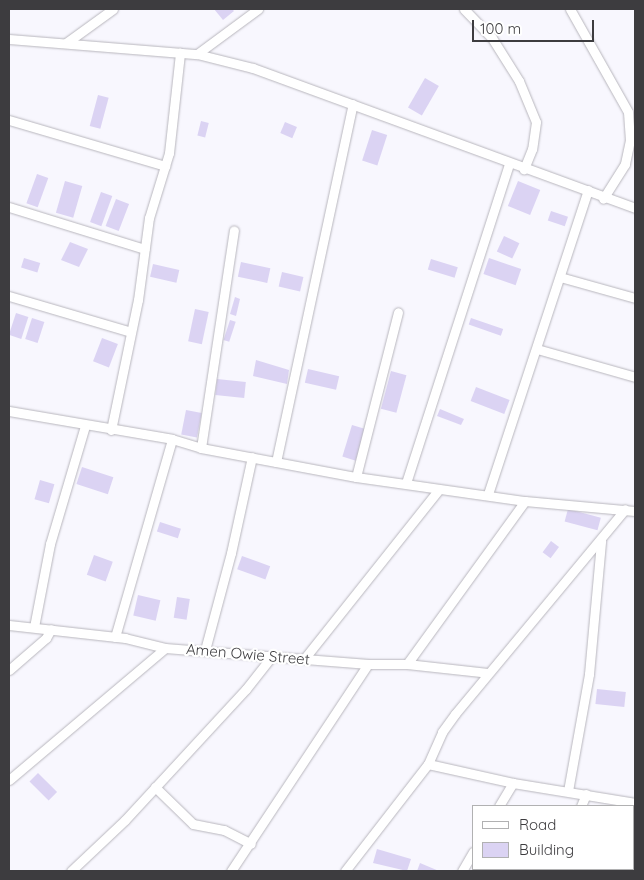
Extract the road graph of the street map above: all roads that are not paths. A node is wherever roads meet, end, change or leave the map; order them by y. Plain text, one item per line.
1 (113, 9) edge
2 (258, 9) edge
3 (464, 9) edge
4 (570, 9) edge
5 (9, 39) edge
6 (66, 43) junction
7 (180, 53) junction
8 (197, 54) junction
9 (353, 104) junction
10 (9, 120) edge
11 (635, 159) edge
12 (510, 164) junction
13 (625, 164) junction
14 (165, 166) junction
15 (524, 169) junction
16 (588, 190) junction
17 (603, 199) junction
18 (9, 207) edge
19 (635, 208) edge
20 (234, 230) dead end
21 (145, 249) junction
22 (560, 276) junction
23 (9, 296) edge
24 (635, 298) edge
25 (398, 312) dead end
26 (131, 332) junction
27 (537, 349) junction
28 (635, 377) edge
29 (9, 411) edge
30 (86, 426) junction
31 (111, 430) junction
32 (172, 439) junction
33 (201, 448) junction
34 (252, 457) junction
35 (276, 462) junction
36 (356, 476) junction
37 (406, 483) junction
38 (439, 489) junction
39 (488, 494) junction
40 (525, 501) junction
41 (625, 510) junction
42 (635, 511) edge
43 (601, 540) junction
44 (9, 625) edge
45 (34, 627) junction
46 (50, 629) junction
47 (115, 637) junction
48 (165, 648) junction
49 (205, 650) junction
50 (272, 656) junction
51 (304, 659) junction
52 (368, 664) junction
53 (407, 664) junction
54 (9, 670) edge
55 (488, 673) junction
56 (428, 764) junction
57 (9, 780) edge
58 (512, 783) junction
59 (155, 787) junction
60 (568, 791) junction
61 (586, 794) junction
62 (635, 803) edge
63 (500, 805) edge
64 (581, 805) edge
65 (250, 844) junction
66 (472, 854) edge
67 (70, 871) edge
68 (231, 871) edge
69 (345, 871) edge
70 (462, 871) edge

1 - 6 street
2 - 8 street
3 - 15 street
4 - 13 street
5 - 6 street
6 - 7 street
7 - 8 street
7 - 14 street
8 - 9 street
9 - 12 street
9 - 35 street
10 - 14 street
11 - 13 street
12 - 15 street
12 - 37 street
13 - 17 street
14 - 21 street
15 - 16 street
16 - 17 street
16 - 22 street
17 - 19 street
18 - 21 street
20 - 33 street
21 - 26 street
22 - 24 street
22 - 27 street
23 - 26 street
25 - 36 street
26 - 31 street
27 - 28 street
27 - 39 street
29 - 30 street
30 - 31 street
30 - 45 street
31 - 32 street
32 - 33 street
32 - 47 street
33 - 34 street
34 - 35 street
34 - 49 street
35 - 36 street
36 - 37 street
37 - 38 street
38 - 39 street
38 - 51 street
39 - 40 street
40 - 41 street
40 - 53 street
41 - 42 street
41 - 43 street
43 - 55 street
43 - 60 street
44 - 45 street, Amen Owie Street
45 - 46 street, Amen Owie Street
46 - 47 street, Amen Owie Street
46 - 54 street
47 - 48 street, Amen Owie Street
48 - 49 street, Amen Owie Street
48 - 57 street
49 - 50 street, Amen Owie Street
50 - 51 street, Amen Owie Street
50 - 59 street
51 - 52 street, Amen Owie Street
52 - 53 street, Amen Owie Street
52 - 65 street
53 - 55 street, Amen Owie Street
55 - 56 street
56 - 58 street
56 - 69 street
58 - 60 street
58 - 63 street
59 - 65 street
59 - 67 street
60 - 61 street
61 - 62 street
61 - 64 street
65 - 68 street
66 - 70 street

